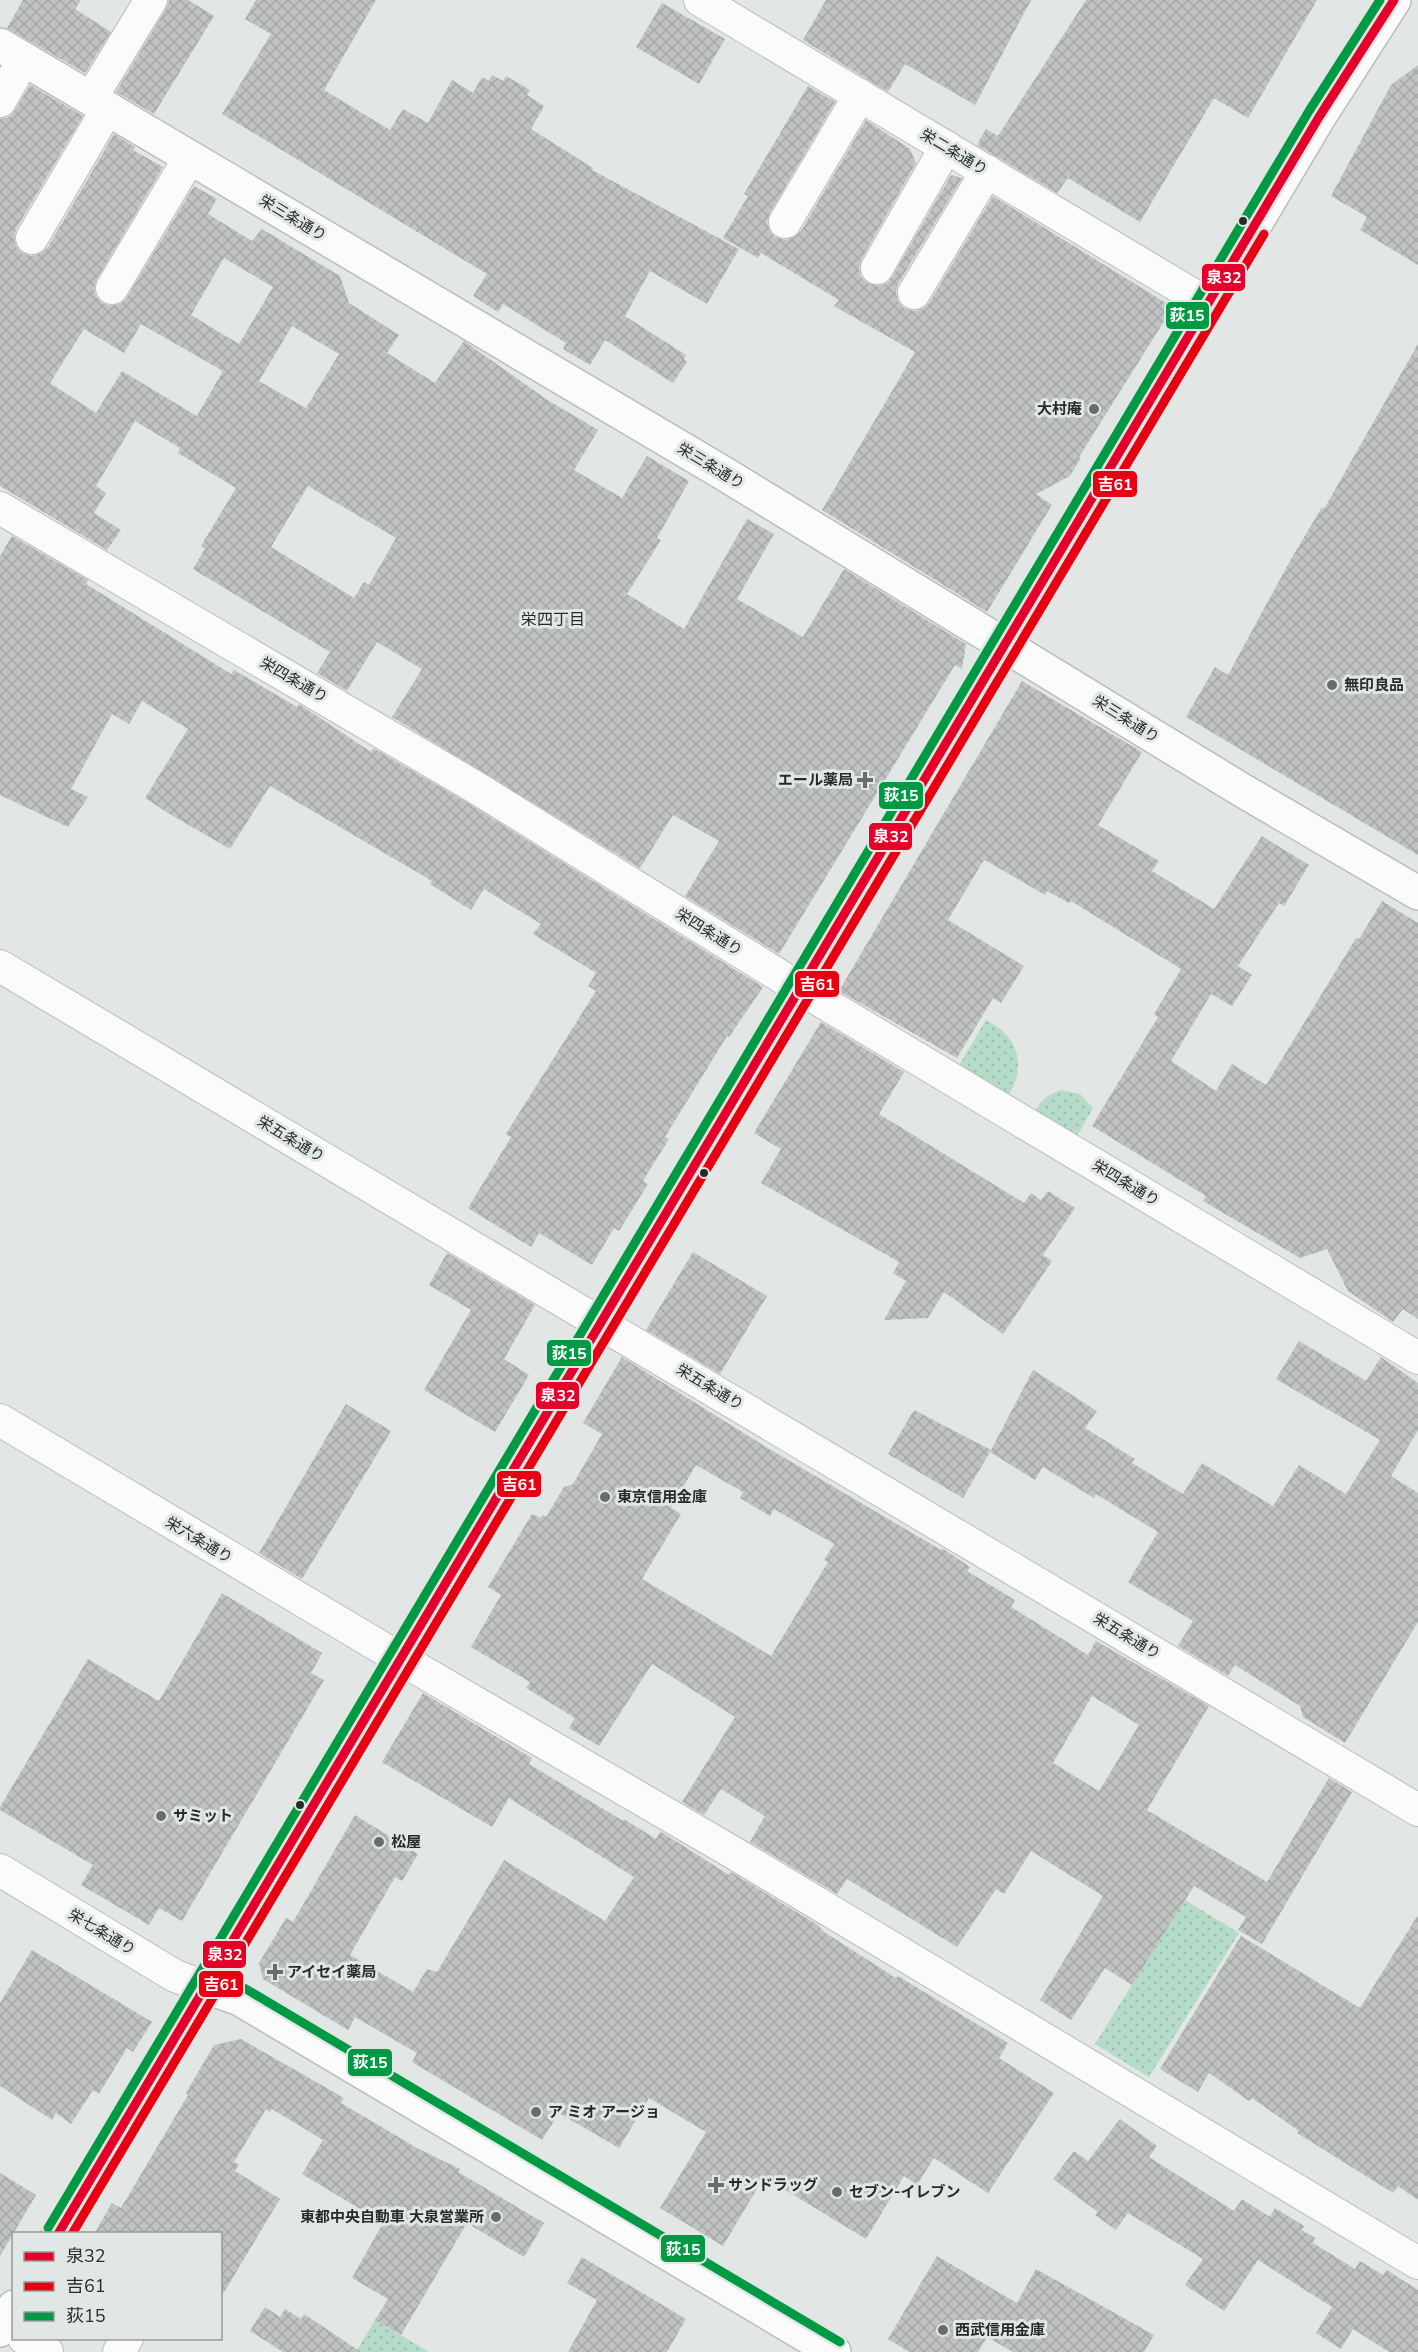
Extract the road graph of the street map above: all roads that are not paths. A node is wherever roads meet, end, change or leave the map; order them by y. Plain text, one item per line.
1 (152, 0) edge
2 (700, 0) edge
3 (1394, 0) edge
4 (12, 52) edge
5 (860, 96) junction
6 (0, 101) edge
7 (99, 103) junction
8 (946, 147) junction
9 (190, 157) junction
10 (987, 171) junction
11 (786, 222) dead end
12 (32, 237) dead end
13 (877, 268) dead end
14 (112, 288) dead end
15 (914, 293) dead end
16 (1208, 304) junction
17 (0, 508) edge
18 (1004, 645) junction
19 (1418, 893) edge
20 (0, 966) edge
21 (801, 989) junction
22 (601, 1322) junction
23 (1418, 1358) edge
24 (0, 1420) edge
25 (399, 1658) junction
26 (1418, 1810) edge
27 (0, 1870) edge
28 (206, 1987) junction
29 (59, 2232) edge
30 (1418, 2263) edge
31 (29, 2340) edge
32 (46, 2352) edge
33 (834, 2352) edge

1 - 7 street
2 - 5 street, 栄二条通り
3 - 16 street
4 - 6 street
4 - 7 street, 栄三条通り
5 - 8 street, 栄二条通り
5 - 11 street
7 - 9 street, 栄三条通り
7 - 12 street
8 - 10 street, 栄二条通り
8 - 13 street
9 - 14 street
9 - 18 street, 栄三条通り
10 - 15 street
10 - 16 street, 栄二条通り
16 - 18 street
17 - 21 street, 栄四条通り
18 - 19 street, 栄三条通り
18 - 21 street
20 - 22 street, 栄五条通り
21 - 22 street
21 - 23 street, 栄四条通り
22 - 25 street
22 - 26 street, 栄五条通り
24 - 25 street, 栄六条通り
25 - 28 street
25 - 30 street, 栄六条通り
27 - 28 street, 栄七条通り
28 - 29 street
28 - 33 street
31 - 32 street

